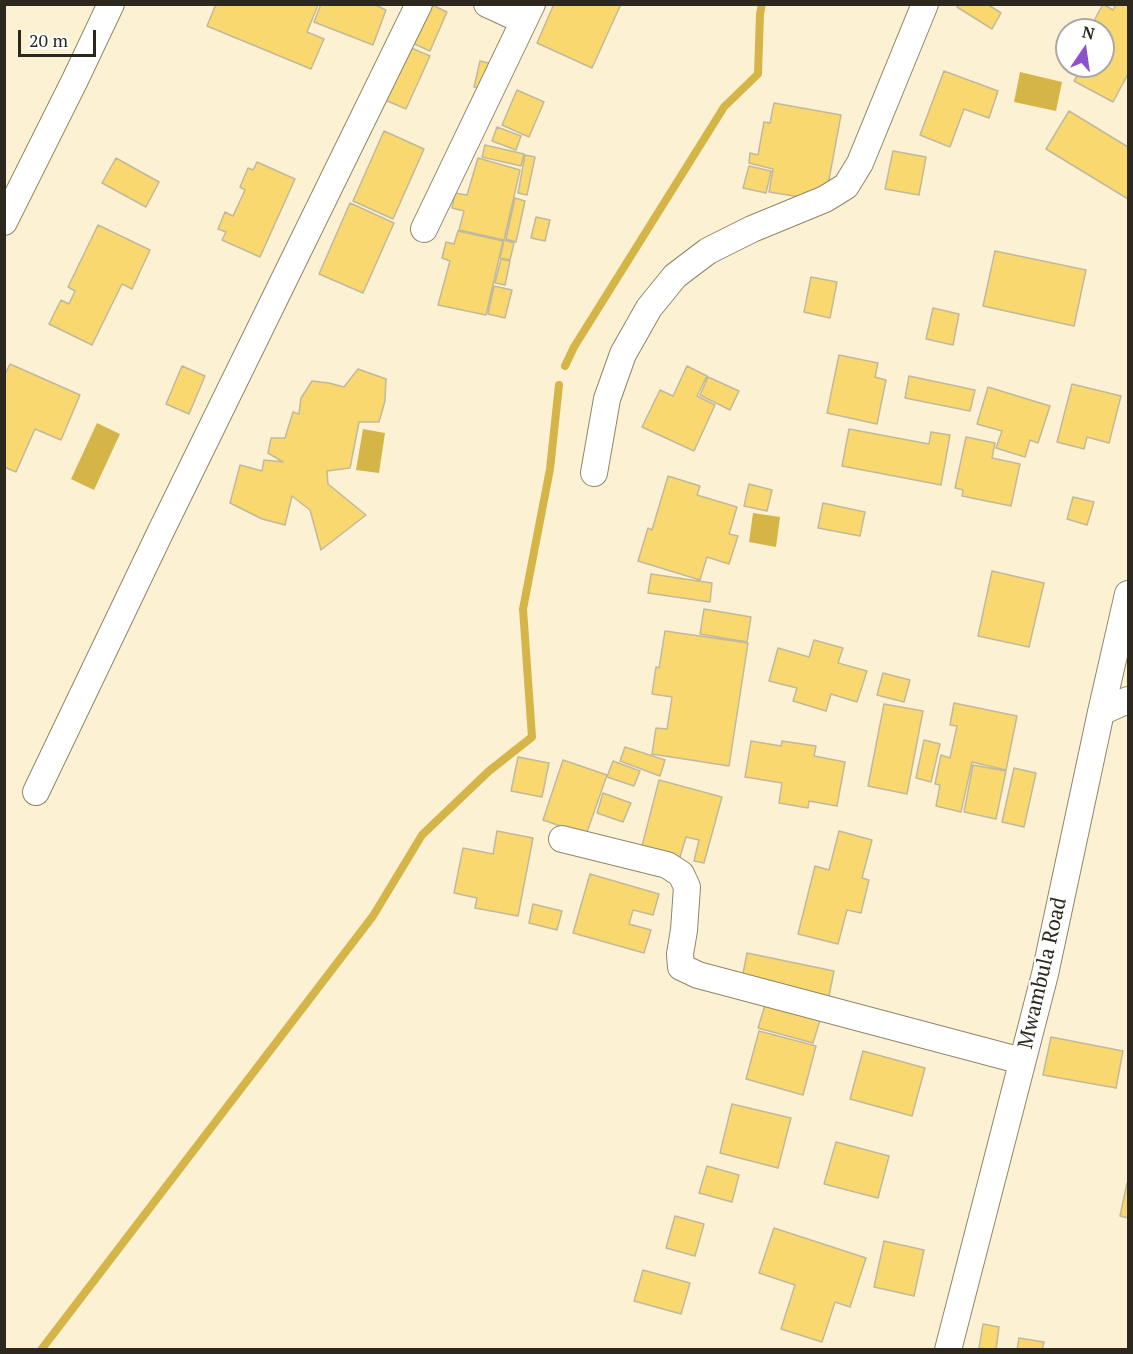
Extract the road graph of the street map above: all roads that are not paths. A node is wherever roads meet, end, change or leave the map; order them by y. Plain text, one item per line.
1 (111, 4) edge
2 (419, 4) edge
3 (488, 4) edge
4 (925, 4) edge
5 (528, 13) edge
6 (4, 222) edge
7 (424, 229) dead end
8 (594, 473) dead end
9 (1128, 594) edge
10 (1124, 634) edge
11 (1128, 700) edge
12 (1101, 712) junction
13 (36, 792) dead end
14 (562, 839) dead end
15 (1022, 1060) junction
16 (948, 1350) edge

1 - 6 street
2 - 13 street
3 - 5 street
4 - 8 street
5 - 7 street
9 - 10 street, Mwambula Road
10 - 12 street, Mwambula Road
11 - 12 street
12 - 15 street, Mwambula Road
14 - 15 street
15 - 16 street, Mwambula Road

